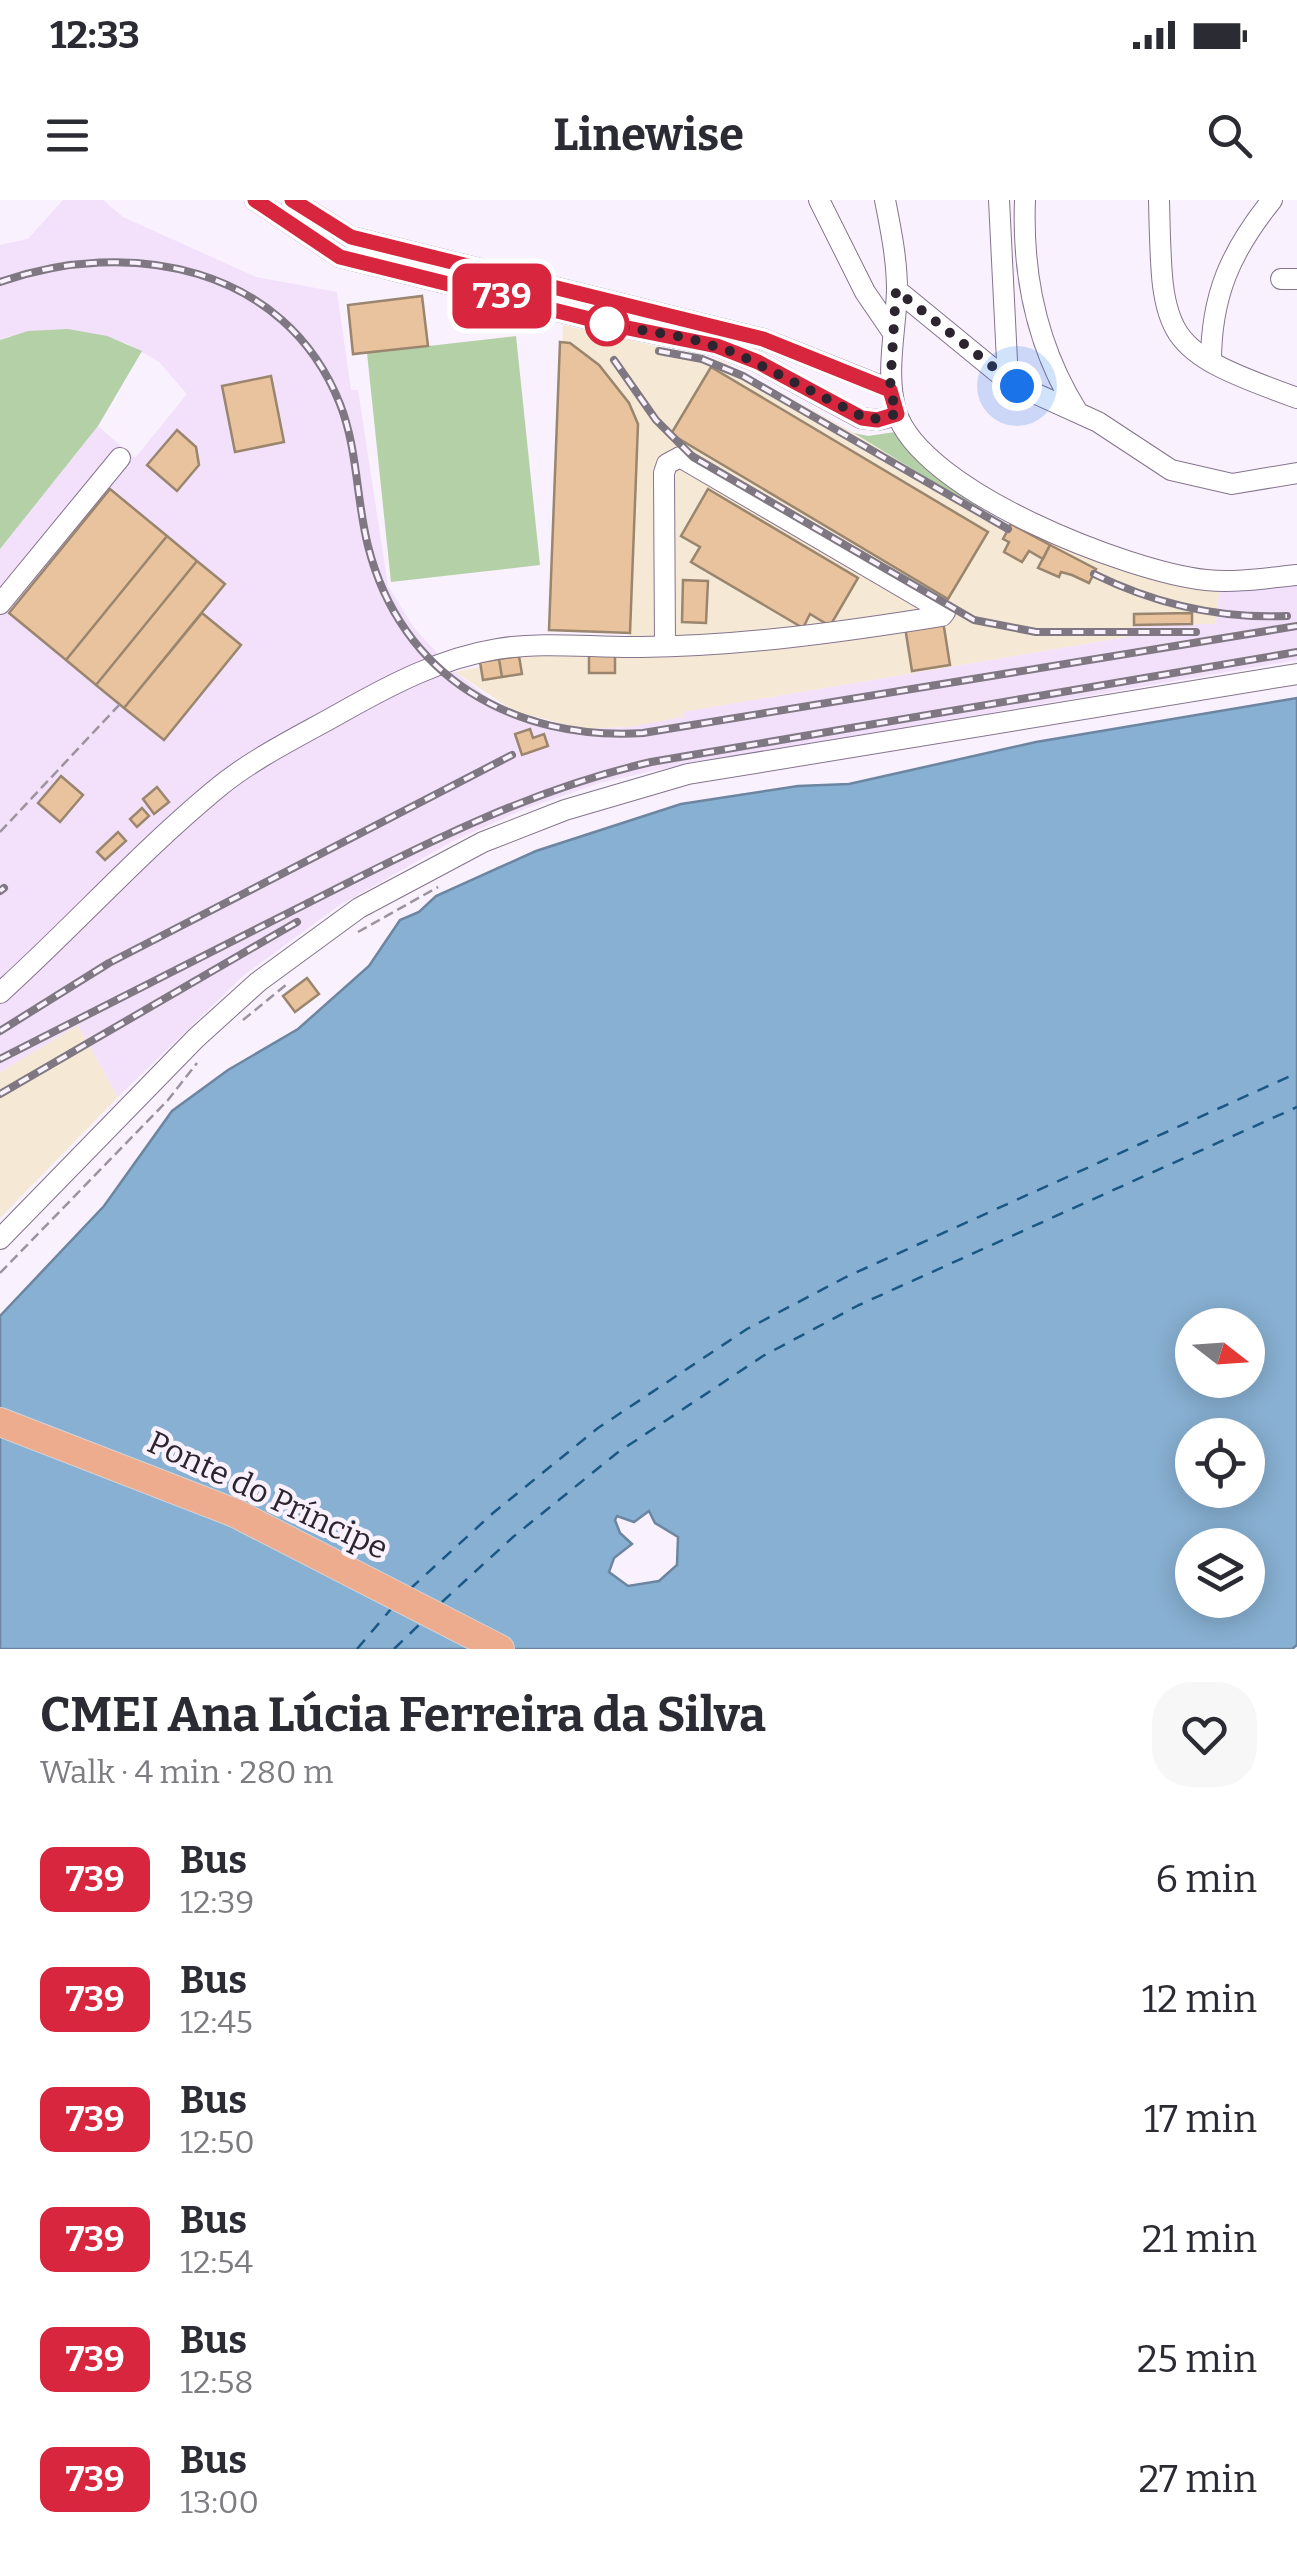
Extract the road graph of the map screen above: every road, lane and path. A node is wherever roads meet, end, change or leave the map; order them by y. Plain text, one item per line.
1 (255, 200) edge
2 (292, 200) edge
3 (819, 200) edge
4 (885, 200) edge
5 (999, 200) edge
6 (1025, 200) edge
7 (1159, 200) edge
8 (1261, 200) edge
9 (1272, 200) edge
10 (1252, 224) junction
11 (497, 272) junction
12 (896, 290) junction
13 (493, 294) junction
14 (893, 333) junction
15 (1211, 362) junction
16 (1008, 381) junction
17 (890, 390) junction
18 (1297, 398) edge
19 (1078, 412) junction
20 (897, 414) junction
21 (120, 458) dead end
22 (1297, 473) edge
23 (1297, 575) edge
24 (0, 604) edge
25 (664, 646) junction
26 (1297, 674) edge
27 (120, 704) dead end
28 (0, 832) edge
29 (449, 881) dead end
30 (352, 936) dead end
31 (293, 978) dead end
32 (0, 993) edge
33 (240, 1023) dead end
34 (206, 1054) dead end
35 (0, 1239) edge
36 (0, 1273) edge
37 (0, 1422) edge
38 (0, 1439) edge
39 (467, 1649) edge
40 (500, 1649) edge

1 - 13 street
2 - 11 street
3 - 14 street
4 - 12 street
5 - 16 street
6 - 19 street
7 - 15 street
8 - 10 street
9 - 10 street
10 - 15 street
11 - 13 street
11 - 17 street
12 - 14 street
12 - 16 street
13 - 20 street
14 - 17 street
15 - 18 street
16 - 19 street
17 - 20 street
19 - 22 street
20 - 23 street
21 - 24 street
25 - 25 street
25 - 32 street
26 - 35 street
27 - 28 path
29 - 30 path
31 - 33 path
34 - 36 path
37 - 40 main road, Ponte do Príncipe
38 - 39 main road, Ponte do Príncipe

